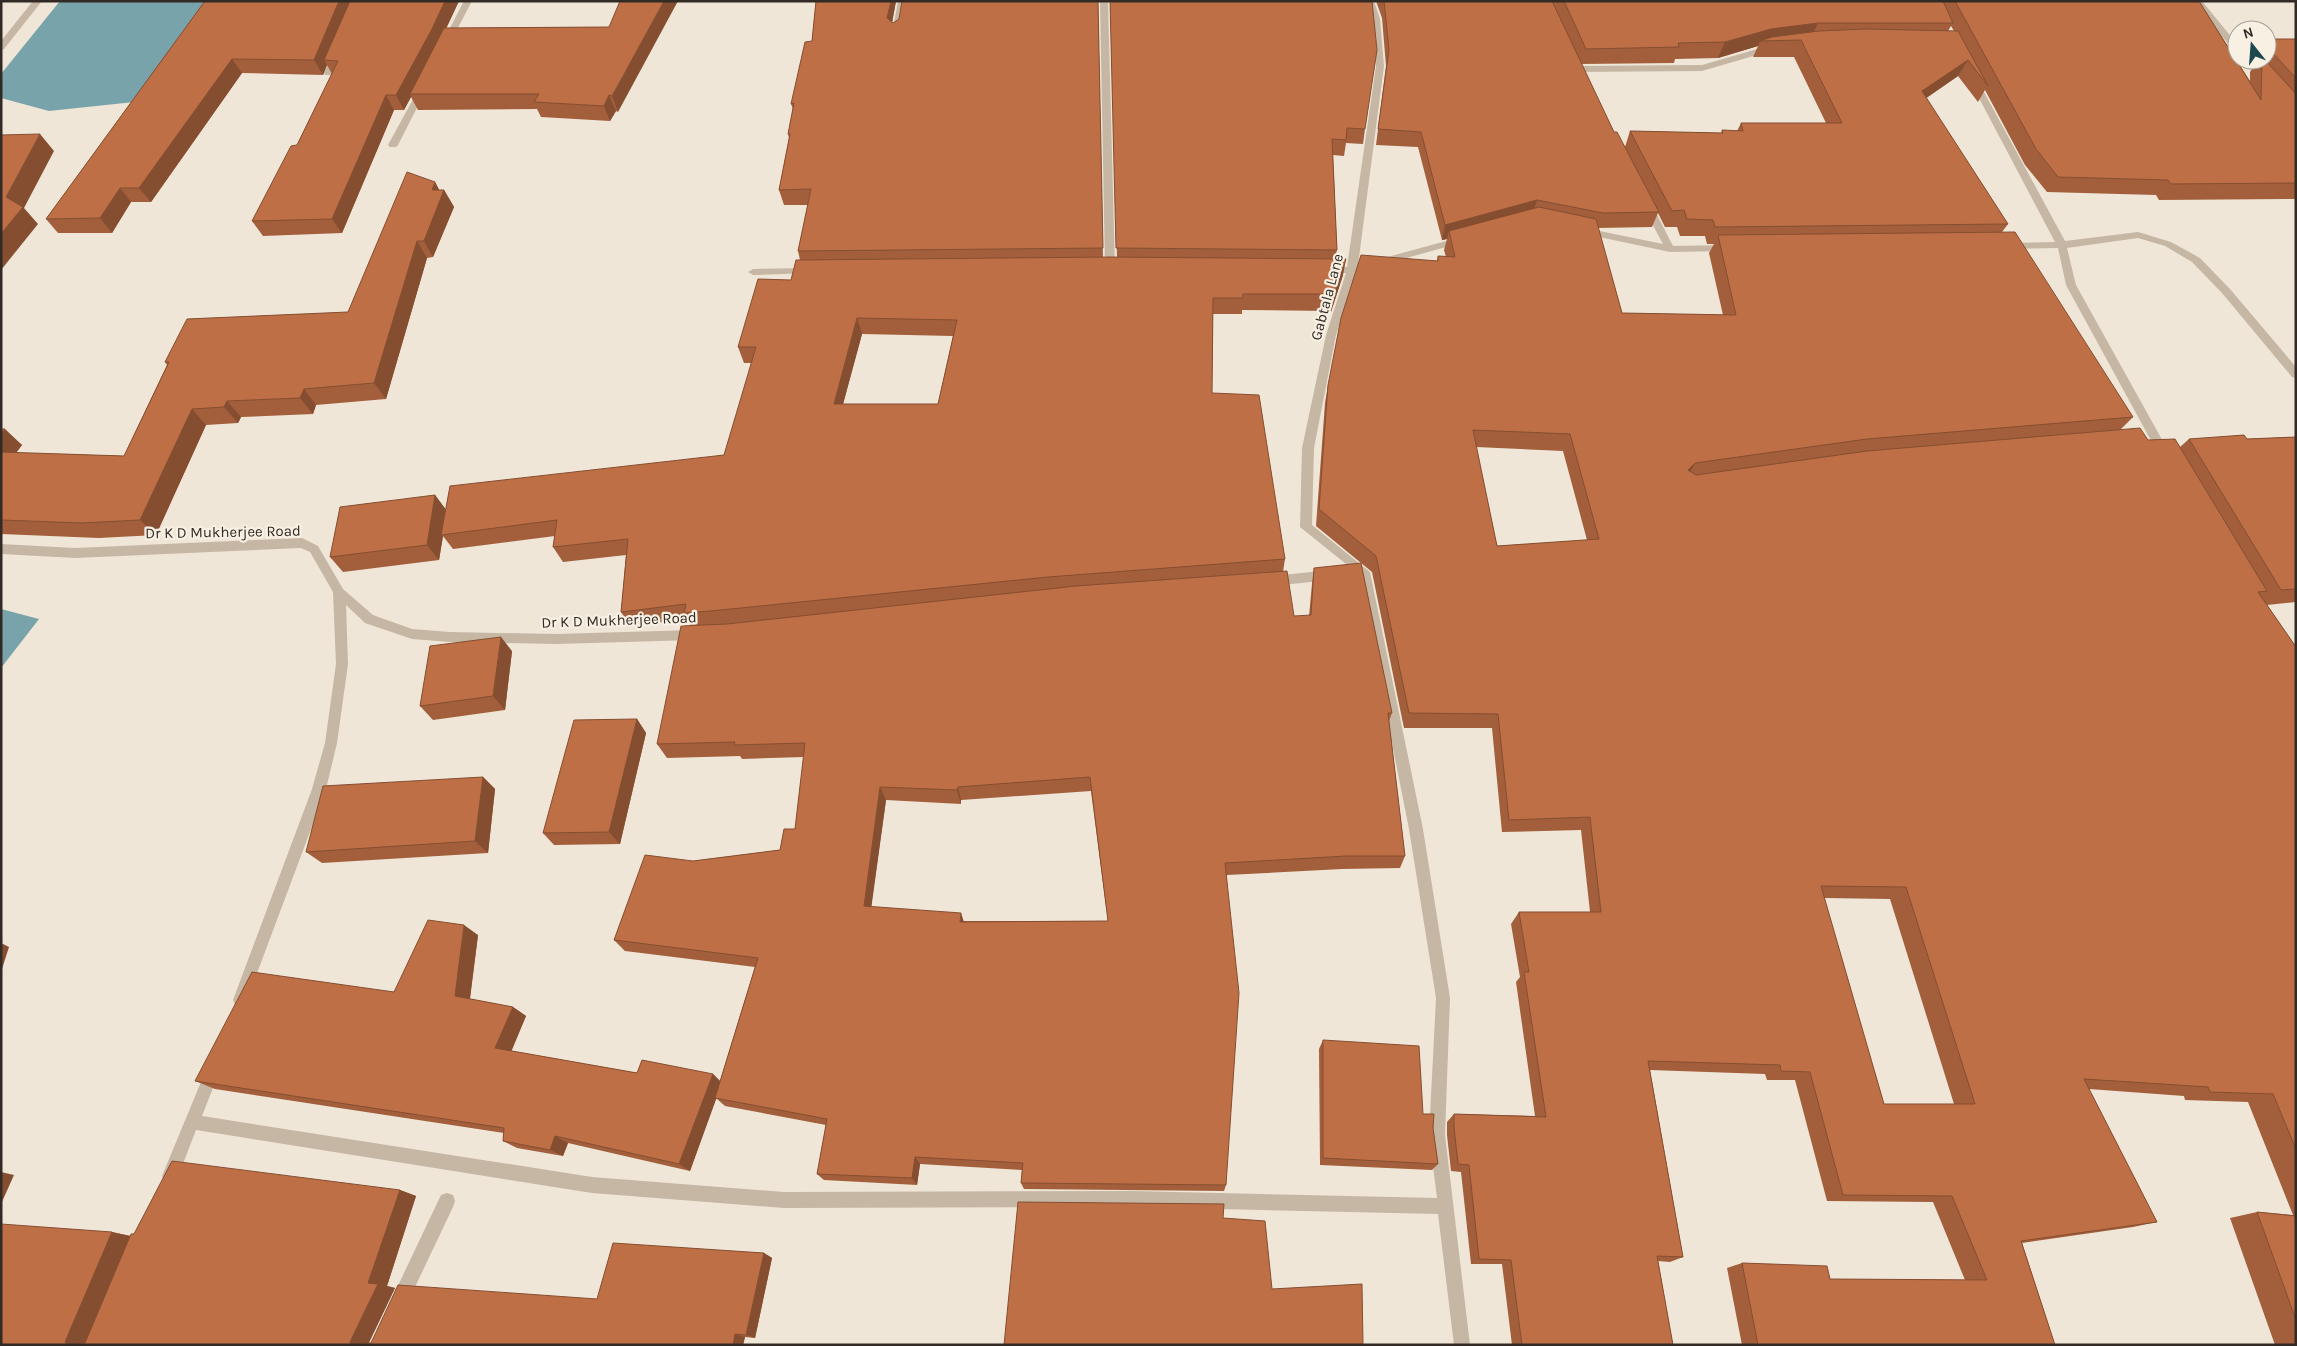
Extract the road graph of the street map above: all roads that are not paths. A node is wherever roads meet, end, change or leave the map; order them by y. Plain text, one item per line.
1 (38, 1) edge
2 (468, 1) edge
3 (902, 1) edge
4 (1104, 1) edge
5 (1370, 1) edge
6 (2196, 1) edge
7 (896, 34) edge
8 (2227, 37) edge
9 (340, 46) edge
10 (1781, 46) edge
11 (1, 47) edge
12 (442, 52) edge
13 (1577, 70) edge
14 (1967, 70) edge
15 (2255, 70) edge
16 (328, 72) edge
17 (428, 78) edge
18 (2271, 89) edge
19 (393, 146) dead end
20 (1643, 198) edge
21 (1578, 230) edge
22 (1476, 236) edge
23 (2062, 245) junction
24 (1993, 246) edge
25 (1738, 248) edge
26 (1670, 249) junction
27 (1110, 268) edge
28 (1313, 270) edge
29 (1352, 270) junction
30 (823, 271) edge
31 (753, 272) dead end
32 (2296, 374) edge
33 (2169, 462) edge
34 (1, 548) edge
35 (1364, 572) junction
36 (1262, 582) edge
37 (339, 592) junction
38 (708, 633) edge
39 (236, 1009) edge
40 (219, 1055) edge
41 (192, 1122) junction
42 (166, 1187) edge
43 (447, 1201) dead end
44 (1445, 1206) junction
45 (391, 1318) edge
46 (1462, 1345) edge

1 - 11 street
2 - 12 street
3 - 7 street
4 - 27 street
5 - 29 street, Gabtala Lane
6 - 8 street
9 - 16 street
10 - 13 street
14 - 23 street
15 - 18 street
17 - 19 street
20 - 26 street
21 - 26 street
22 - 29 street
23 - 24 street
23 - 32 street
23 - 33 street
25 - 26 street
28 - 29 street
29 - 35 street, Gabtala Lane
30 - 31 street
34 - 37 street, Dr K D Mukherjee Road
35 - 36 street
35 - 44 street
37 - 38 street, Dr K D Mukherjee Road
37 - 39 street
40 - 41 street
41 - 42 street
41 - 44 street
43 - 45 street
44 - 46 street

